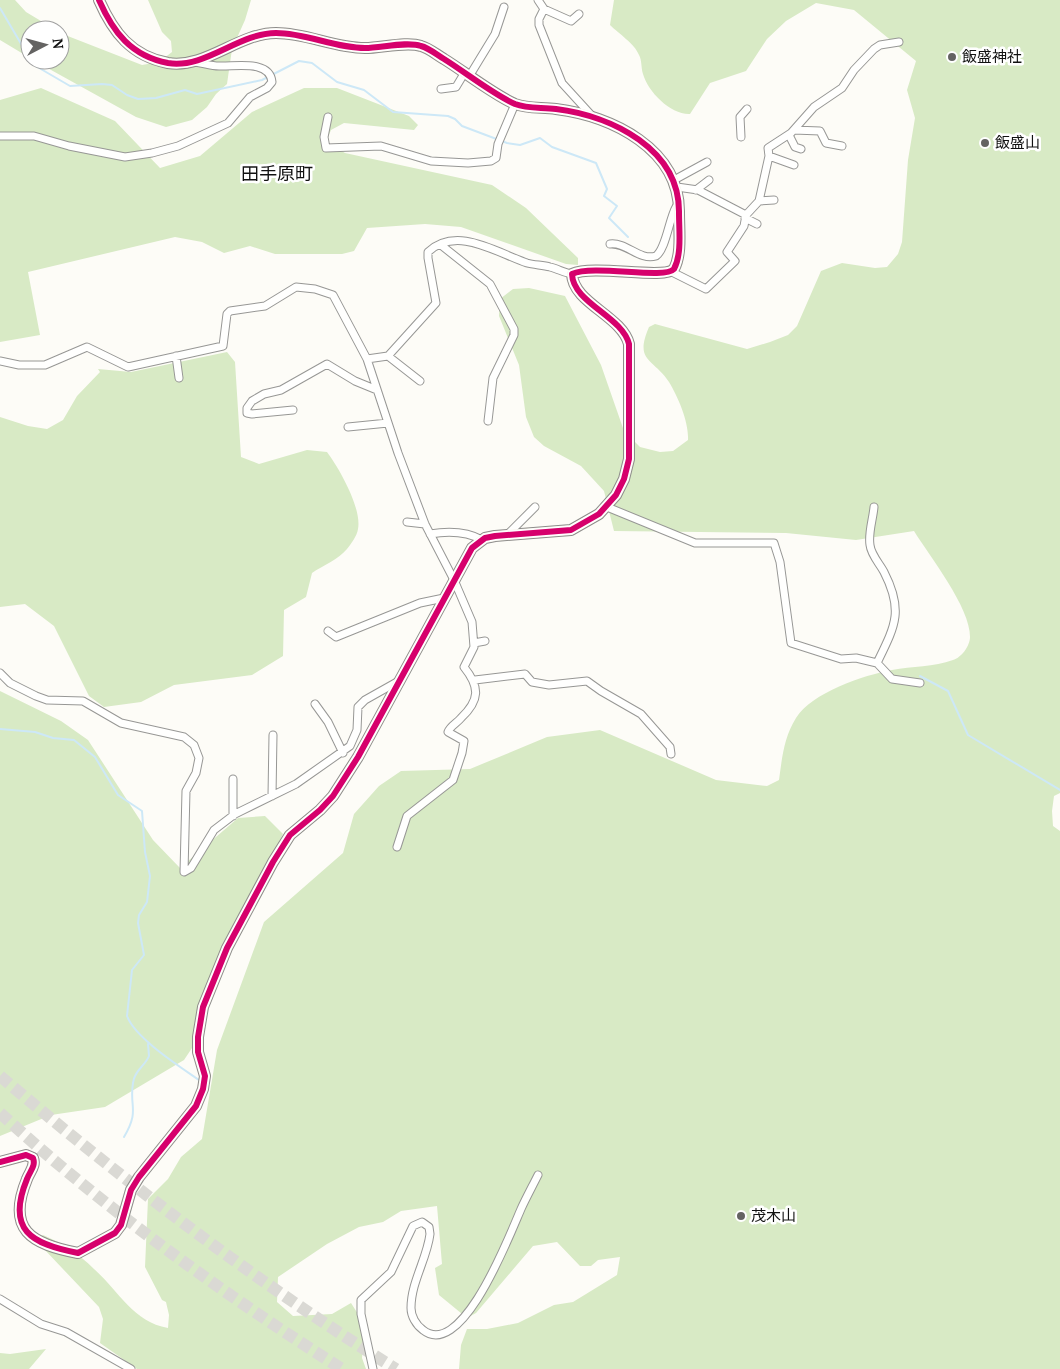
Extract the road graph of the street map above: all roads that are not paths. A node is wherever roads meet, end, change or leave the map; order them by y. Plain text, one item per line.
1 (99, 0) edge
2 (538, 0) edge
3 (504, 7) dead end
4 (544, 9) junction
5 (579, 14) dead end
6 (899, 42) dead end
7 (193, 62) junction
8 (467, 73) junction
9 (441, 89) dead end
10 (515, 104) junction
11 (747, 109) dead end
12 (328, 117) dead end
13 (593, 117) junction
14 (792, 132) junction
15 (0, 136) edge
16 (740, 137) dead end
17 (842, 146) dead end
18 (801, 149) dead end
19 (769, 156) junction
20 (707, 162) dead end
21 (794, 165) dead end
22 (709, 180) dead end
23 (676, 183) junction
24 (696, 190) junction
25 (774, 200) dead end
26 (759, 201) junction
27 (679, 206) junction
28 (746, 217) junction
29 (756, 224) dead end
30 (610, 244) dead end
31 (442, 245) junction
32 (672, 272) junction
33 (572, 274) junction
34 (176, 356) junction
35 (388, 356) junction
36 (366, 359) junction
37 (0, 362) edge
38 (179, 378) dead end
39 (420, 381) dead end
40 (377, 390) junction
41 (294, 410) dead end
42 (488, 421) dead end
43 (388, 423) junction
44 (348, 427) dead end
45 (608, 507) junction
46 (874, 507) dead end
47 (529, 510) dead end
48 (407, 522) dead end
49 (426, 524) junction
50 (430, 534) junction
51 (507, 535) junction
52 (482, 540) junction
53 (454, 580) junction
54 (444, 598) junction
55 (328, 631) dead end
56 (485, 641) dead end
57 (474, 643) junction
58 (877, 662) junction
59 (0, 673) edge
60 (474, 680) junction
61 (397, 682) junction
62 (920, 683) dead end
63 (315, 704) dead end
64 (273, 735) dead end
65 (343, 753) junction
66 (671, 754) dead end
67 (233, 779) dead end
68 (272, 796) junction
69 (233, 816) junction
70 (397, 847) dead end
71 (0, 1162) edge
72 (538, 1175) dead end
73 (0, 1299) edge
74 (132, 1369) edge
75 (373, 1369) edge

1 - 7 street
2 - 4 street
3 - 8 street
4 - 5 street
4 - 13 street
6 - 14 street
7 - 8 street
7 - 15 street
8 - 9 street
8 - 10 street
10 - 12 street
10 - 13 street
11 - 16 street
13 - 23 street
14 - 17 street
14 - 18 street
14 - 19 street
19 - 21 street
19 - 26 street
20 - 23 street
22 - 24 street
23 - 24 street
23 - 27 street
24 - 28 street
25 - 26 street
26 - 28 street
27 - 30 street
27 - 32 street
28 - 29 street
28 - 32 street
31 - 33 street
31 - 35 street
31 - 42 street
32 - 33 street
33 - 45 street
34 - 36 street
34 - 37 street
34 - 38 street
35 - 36 street
35 - 39 street
36 - 40 street
40 - 41 street
40 - 43 street
43 - 44 street
43 - 49 street
45 - 51 street
45 - 58 street
46 - 58 street
47 - 51 street
48 - 49 street
49 - 50 street
50 - 52 street
50 - 53 street
51 - 52 street
52 - 53 street
53 - 54 street
53 - 57 street
54 - 55 street
54 - 61 street
56 - 57 street
57 - 60 street
58 - 62 street
59 - 69 street
60 - 66 street
60 - 70 street
61 - 65 street
61 - 71 street
63 - 65 street
64 - 68 street
65 - 68 street
67 - 69 street
68 - 69 street
72 - 75 street
73 - 74 street

